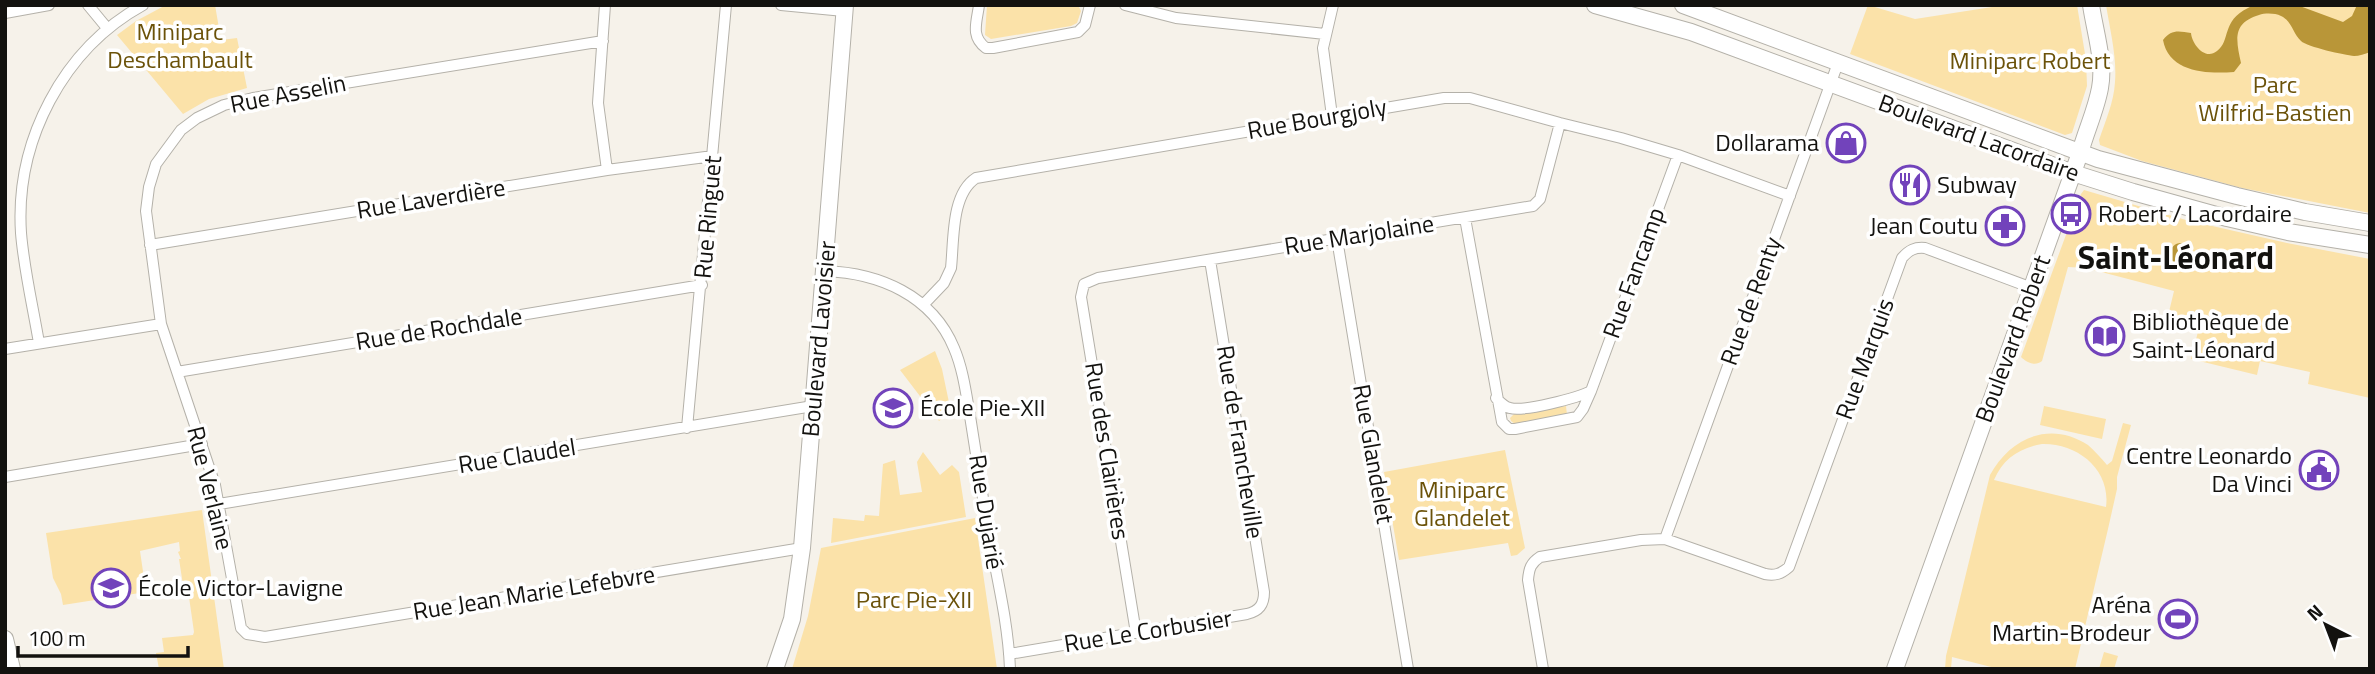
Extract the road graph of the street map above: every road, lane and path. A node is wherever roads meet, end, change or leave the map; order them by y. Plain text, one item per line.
1 (49, 5) edge
2 (88, 5) edge
3 (143, 5) edge
4 (605, 5) edge
5 (726, 5) edge
6 (781, 5) edge
7 (979, 5) edge
8 (1090, 5) edge
9 (1125, 5) edge
10 (1333, 5) edge
11 (1595, 5) edge
12 (2091, 5) edge
13 (1694, 7) edge
14 (845, 8) edge
15 (5, 13) edge
16 (107, 28) junction
17 (1691, 32) junction
18 (1325, 34) junction
19 (603, 40) junction
20 (1838, 63) junction
21 (1831, 84) junction
22 (1332, 116) junction
23 (1560, 123) junction
24 (2080, 153) junction
25 (1678, 155) junction
26 (713, 156) junction
27 (607, 170) junction
28 (2073, 173) junction
29 (1790, 196) junction
30 (1465, 218) junction
31 (2370, 223) edge
32 (1337, 239) junction
33 (150, 245) junction
34 (2370, 245) edge
35 (1210, 260) junction
36 (825, 271) junction
37 (1098, 278) joint
38 (702, 285) junction
39 (2032, 288) junction
40 (923, 305) junction
41 (161, 324) junction
42 (39, 343) junction
43 (5, 349) edge
44 (177, 372) junction
45 (1591, 391) junction
46 (1496, 398) junction
47 (813, 406) junction
48 (687, 428) junction
49 (202, 444) junction
50 (5, 477) edge
51 (219, 504) junction
52 (1665, 539) junction
53 (802, 548) junction
54 (1247, 614) joint
55 (1136, 633) junction
56 (265, 637) joint
57 (5, 639) edge
58 (1009, 654) junction
59 (12, 669) edge
60 (775, 669) edge
61 (1010, 669) edge
62 (1408, 669) edge
63 (1543, 669) edge
64 (1895, 669) edge

1 - 15 street
2 - 16 street
3 - 16 street
4 - 19 street
5 - 26 street, Rue Ringuet
6 - 14 street
7 - 8 street
9 - 18 street
10 - 18 street
11 - 17 main road, Boulevard Lacordaire
12 - 24 main road, Boulevard Robert
13 - 17 street
13 - 20 main road, Boulevard Lacordaire
14 - 36 main road, Boulevard Lavoisier
16 - 42 street
17 - 21 main road, Boulevard Lacordaire
18 - 22 street
19 - 27 street
19 - 33 street, Rue Asselin
20 - 21 street, Rue de Renty
20 - 24 main road, Boulevard Lacordaire
21 - 28 main road, Boulevard Lacordaire
21 - 29 street, Rue de Renty
22 - 23 street, Rue Bourgjoly
22 - 40 street, Rue Bourgjoly
23 - 25 street, Rue Bourgjoly
23 - 30 street, Rue Marjolaine
24 - 28 main road, Boulevard Robert
24 - 31 main road, Boulevard Lacordaire
25 - 29 street, Rue Bourgjoly
25 - 45 street, Rue Fancamp
26 - 27 street, Rue Laverdière
26 - 38 street, Rue Ringuet
27 - 33 street, Rue Laverdière
28 - 34 main road, Boulevard Lacordaire
28 - 39 main road, Boulevard Robert
29 - 52 street, Rue de Renty
30 - 32 street, Rue Marjolaine
30 - 46 street
32 - 35 street, Rue Marjolaine
32 - 62 street, Rue Glandelet
33 - 41 street, Rue Asselin
35 - 37 street, Rue Marjolaine
35 - 54 street, Rue de Francheville
36 - 40 street, Rue Dujarié
36 - 47 main road, Boulevard Lavoisier
37 - 55 street, Rue des Clairières
38 - 44 street, Rue de Rochdale
38 - 48 street, Rue Ringuet
39 - 52 street, Rue Marquis
39 - 64 main road, Boulevard Robert
40 - 58 street, Rue Dujarié
41 - 42 street
41 - 44 street, Rue Verlaine
42 - 43 street
44 - 49 street, Rue Verlaine
45 - 46 street
45 - 46 street, Rue Fancamp
47 - 48 street, Rue Claudel
47 - 53 main road, Boulevard Lavoisier
48 - 51 street, Rue Claudel
49 - 50 street
49 - 51 street, Rue Verlaine
51 - 56 street, Rue Verlaine
52 - 63 street
53 - 56 street, Rue Jean Marie Lefebvre
53 - 60 main road, Boulevard Lavoisier
54 - 55 street, Rue Le Corbusier
55 - 58 street, Rue Le Corbusier
57 - 59 main road
58 - 61 street, Rue Dujarié

